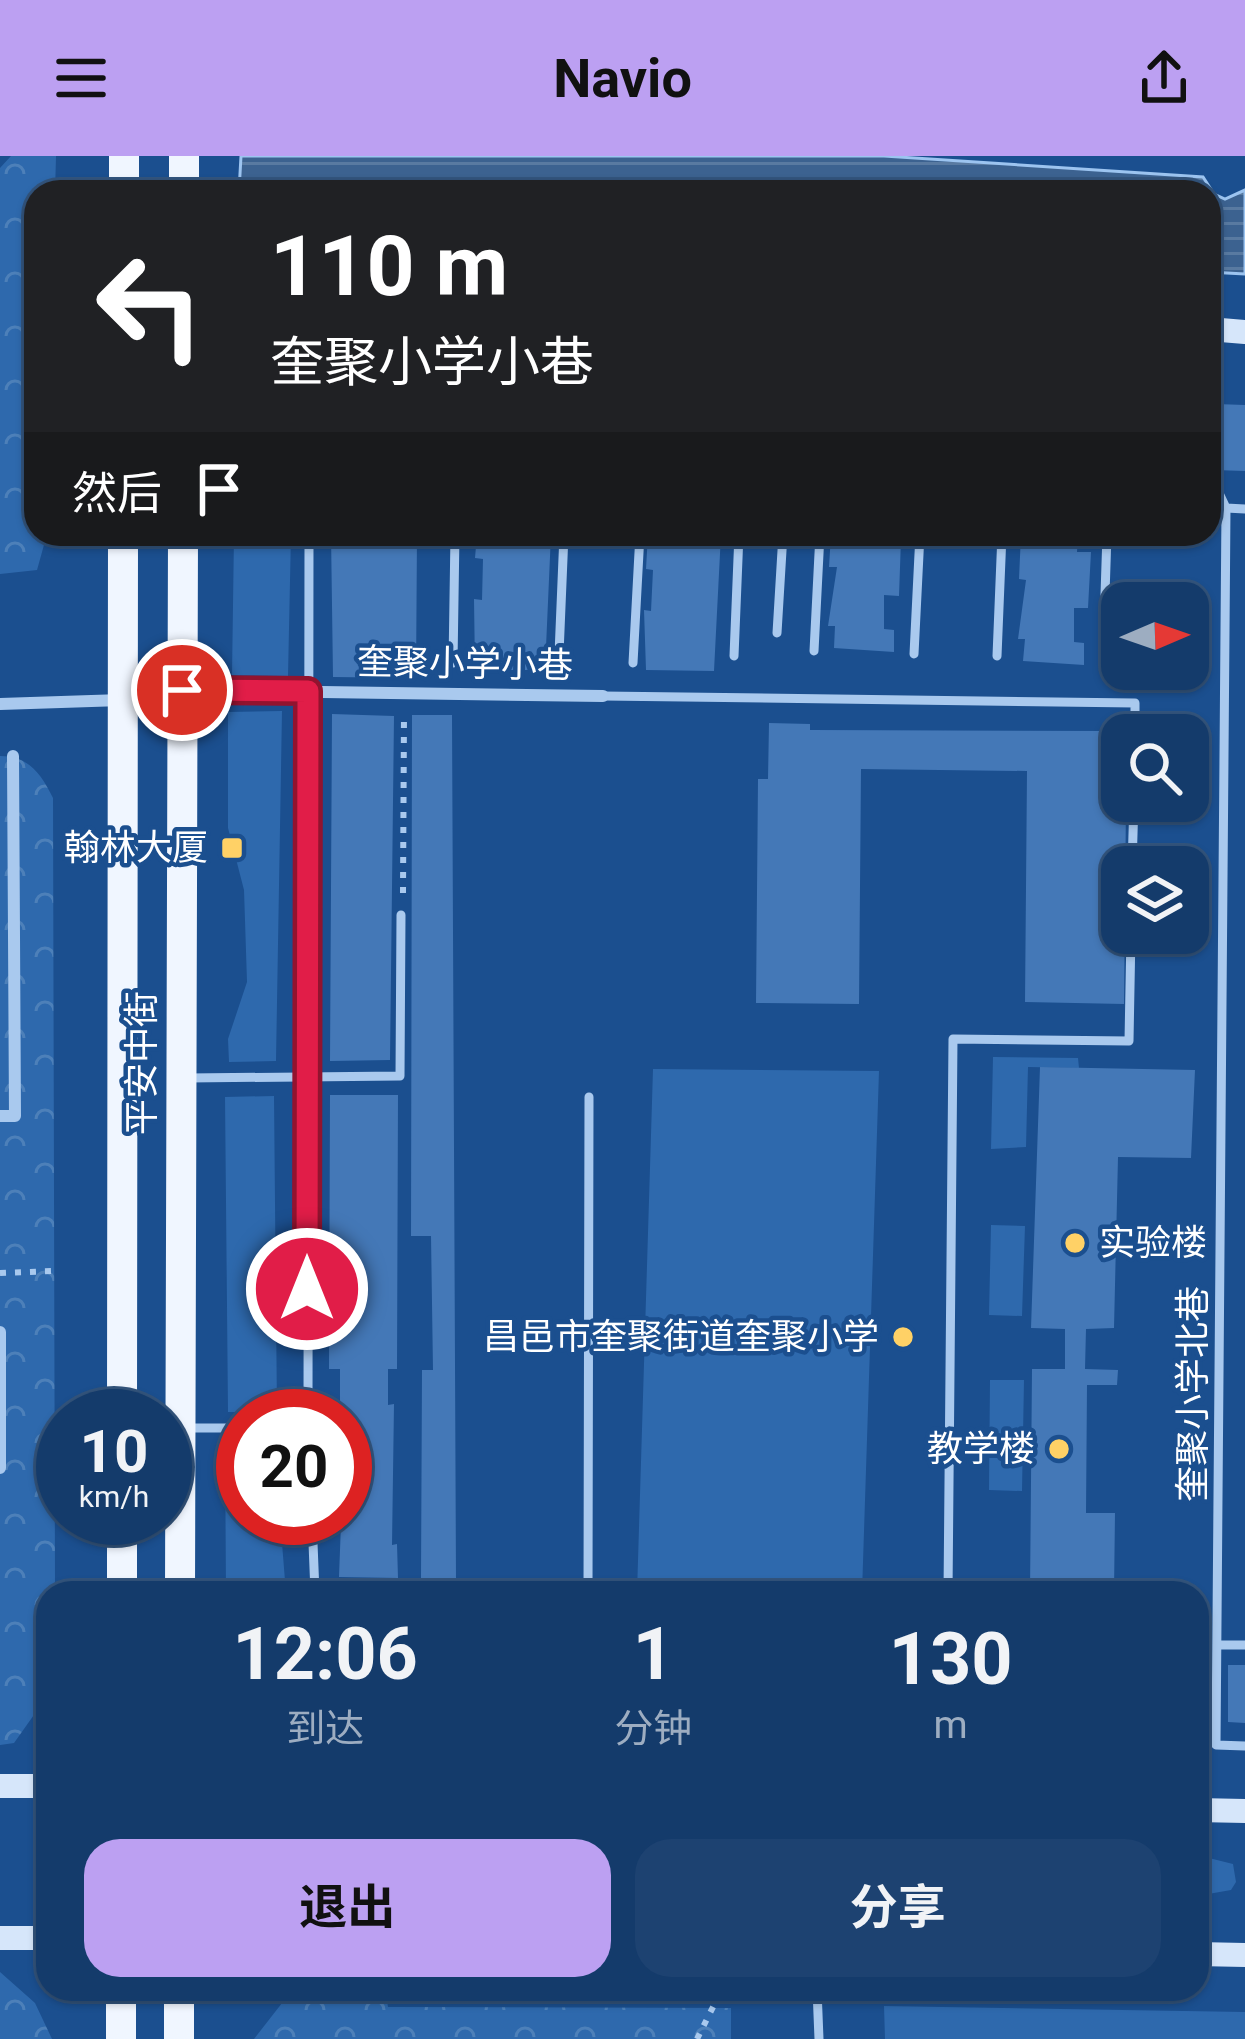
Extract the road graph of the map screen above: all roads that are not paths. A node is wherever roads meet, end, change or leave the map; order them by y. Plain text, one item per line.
1 (1221, 497) edge
2 (1226, 508) junction
3 (1245, 508) edge
4 (123, 546) edge
5 (183, 546) edge
6 (309, 546) edge
7 (455, 546) edge
8 (564, 546) edge
9 (639, 546) edge
10 (739, 546) edge
11 (783, 546) edge
12 (819, 546) edge
13 (919, 546) edge
14 (1002, 546) edge
15 (1107, 546) edge
16 (1105, 582) edge
17 (777, 633) dead end
18 (814, 650) dead end
19 (559, 654) dead end
20 (914, 654) dead end
21 (734, 656) dead end
22 (997, 656) dead end
23 (453, 663) dead end
24 (633, 663) dead end
25 (182, 690) junction
26 (308, 691) junction
27 (603, 696) joint
28 (123, 700) junction
29 (0, 704) edge
30 (1136, 714) edge
31 (13, 756) dead end
32 (401, 915) dead end
33 (1131, 954) edge
34 (182, 1078) junction
35 (306, 1078) junction
36 (589, 1097) dead end
37 (0, 1116) edge
38 (0, 1332) edge
39 (122, 1389) edge
40 (180, 1389) edge
41 (308, 1389) edge
42 (0, 1468) edge
43 (122, 1545) edge
44 (180, 1545) edge
45 (313, 1545) edge
46 (122, 1581) edge
47 (180, 1581) edge
48 (315, 1581) edge
49 (588, 1581) edge
50 (948, 1581) edge
51 (1218, 1645) junction
52 (1245, 1645) edge
53 (1245, 1746) edge
54 (0, 1786) edge
55 (36, 1786) edge
56 (1209, 1810) edge
57 (1245, 1811) edge
58 (0, 1938) edge
59 (36, 1938) edge
60 (1209, 1954) edge
61 (1245, 1955) edge
62 (121, 2001) edge
63 (179, 2001) edge
64 (817, 2001) edge
65 (121, 2039) edge
66 (179, 2039) edge
67 (819, 2039) edge

1 - 2 lane, 奎聚小学北巷
2 - 3 lane
2 - 51 lane, 奎聚小学北巷
4 - 28 main road, 平安中街
5 - 25 main road, 平安中街
6 - 26 lane
7 - 23 lane
8 - 19 lane
9 - 24 lane
10 - 21 lane
11 - 17 lane
12 - 18 lane
13 - 20 lane
14 - 22 lane
15 - 16 lane
25 - 26 street, 奎聚小学小巷
25 - 34 main road, 平安中街
26 - 27 street, 奎聚小学小巷
26 - 35 lane
27 - 30 lane
28 - 29 street
28 - 39 main road, 平安中街
31 - 37 street
32 - 35 lane
33 - 50 lane
34 - 35 lane
34 - 40 main road, 平安中街
35 - 41 lane
36 - 49 lane
38 - 42 street
43 - 46 main road
44 - 47 main road, 平安中街
45 - 48 lane
51 - 52 lane
51 - 53 lane, 奎聚小学北巷
54 - 55 street
56 - 57 street
58 - 59 street
60 - 61 street
62 - 65 main road
63 - 66 main road
64 - 67 lane

